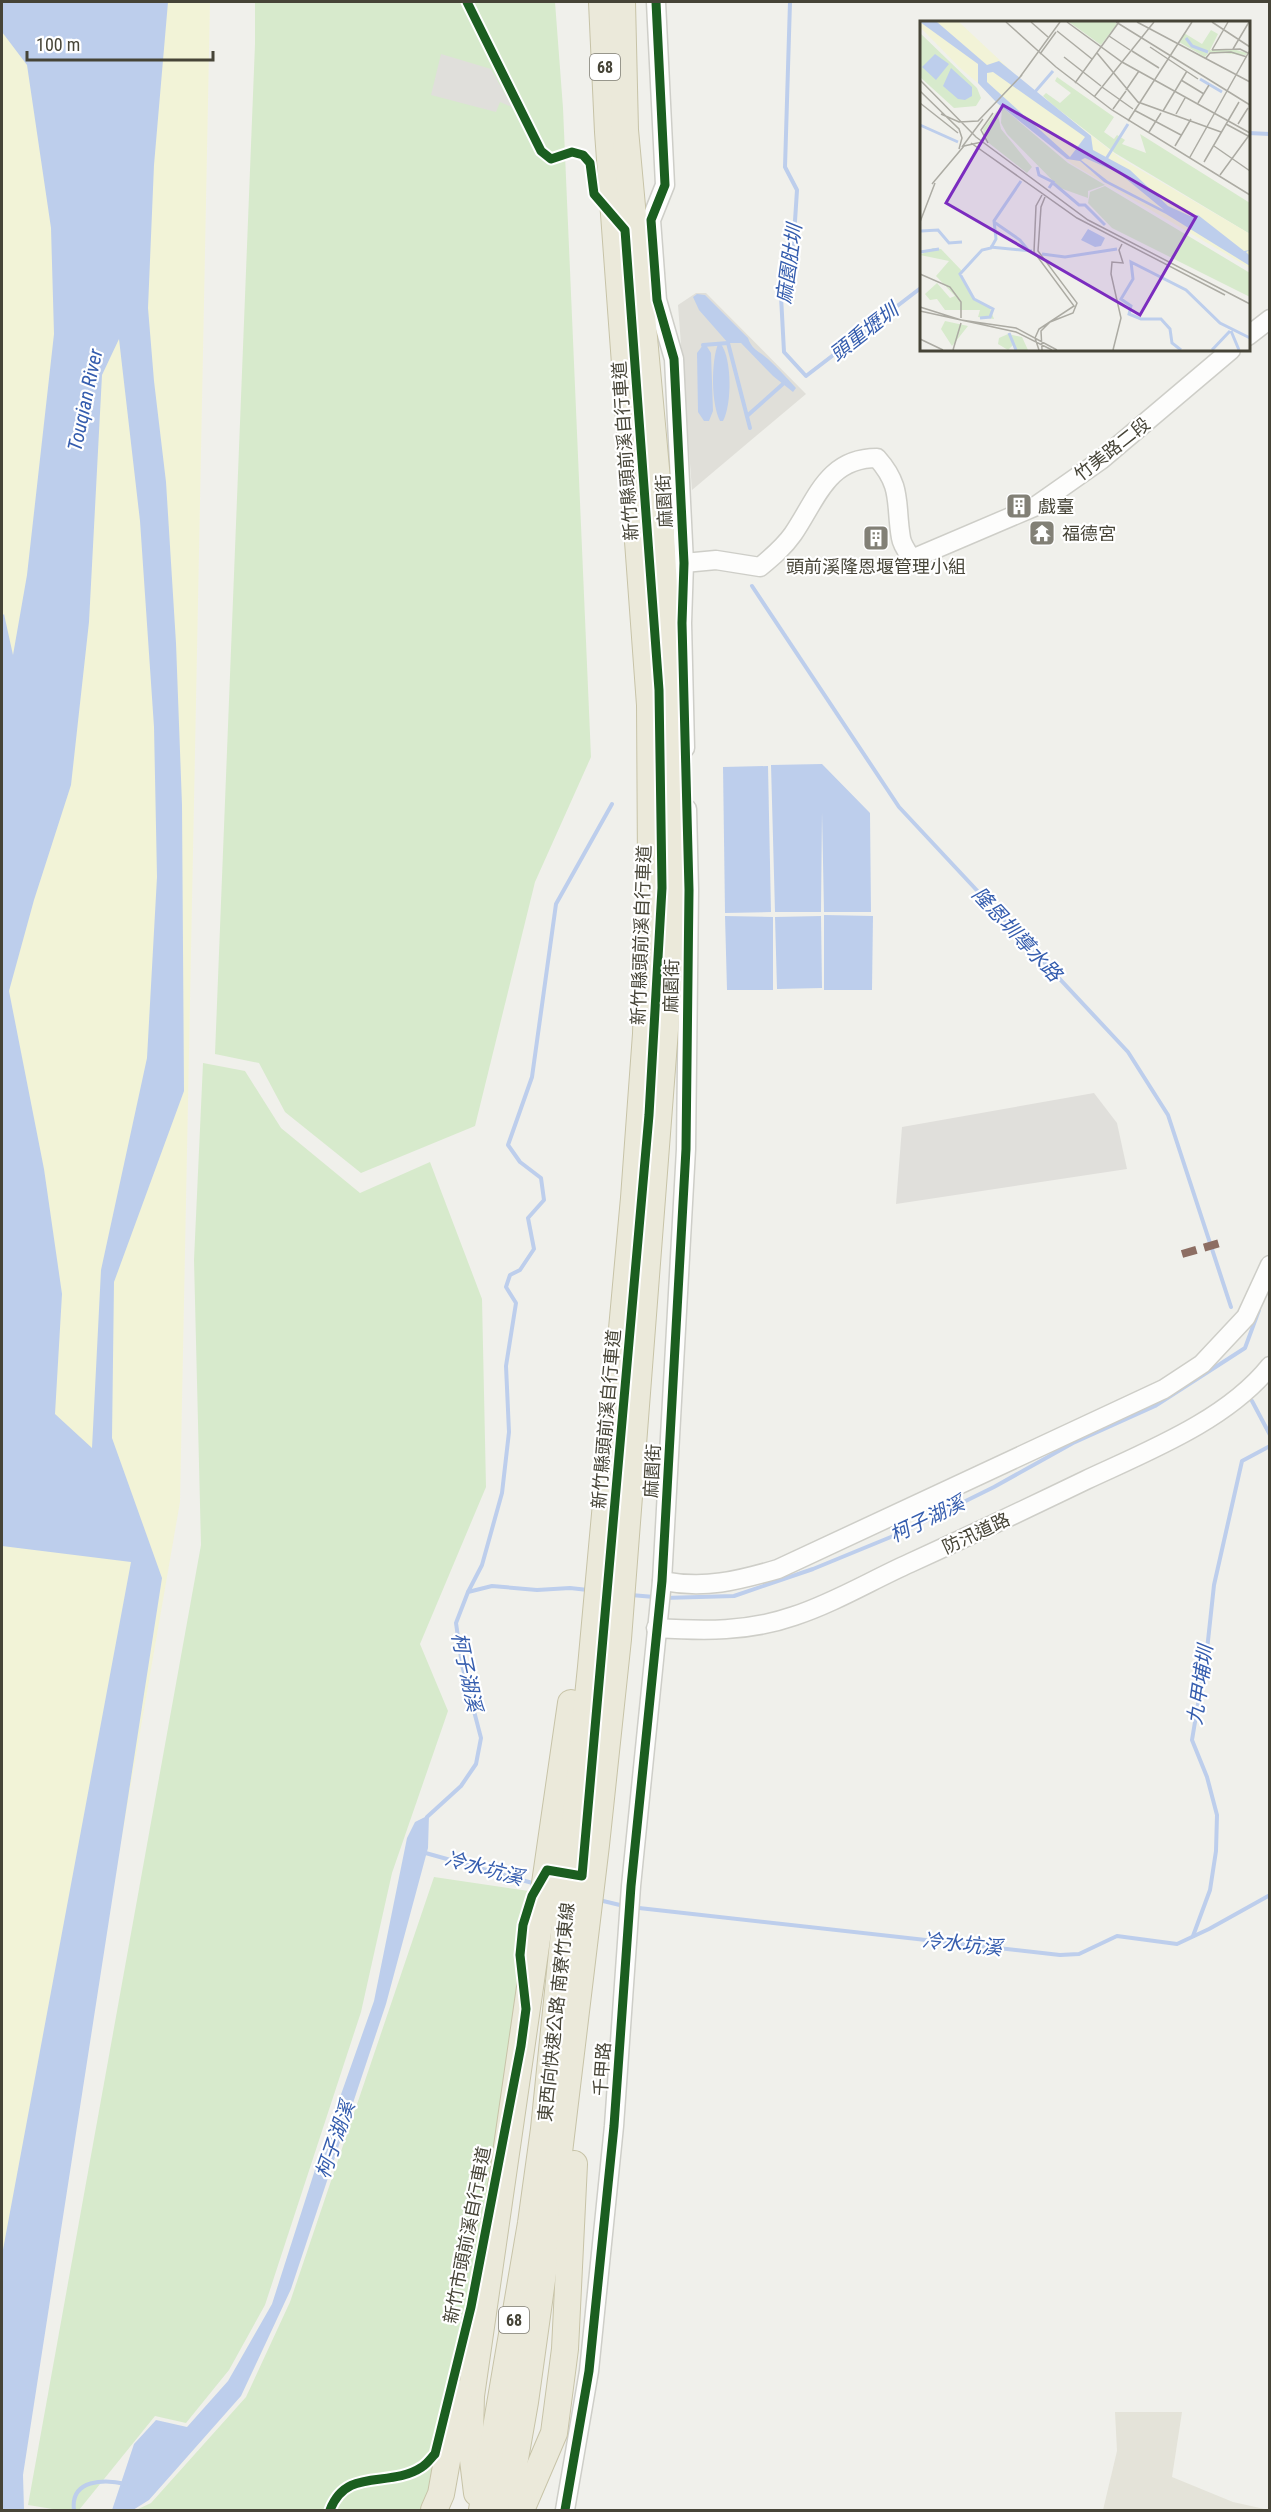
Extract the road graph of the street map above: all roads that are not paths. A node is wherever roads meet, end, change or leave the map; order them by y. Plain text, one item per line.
1 (602, 2) edge
2 (622, 2) edge
3 (656, 2) edge
4 (617, 131) junction
5 (1269, 319) edge
6 (1250, 334) edge
7 (1230, 351) edge
8 (684, 563) junction
9 (1269, 1265) edge
10 (1269, 1366) edge
11 (608, 1480) junction
12 (662, 1581) junction
13 (656, 1628) junction
14 (596, 1845) junction
15 (553, 2130) junction
16 (490, 2259) junction
17 (554, 2433) junction
18 (434, 2511) edge
19 (482, 2511) edge
20 (506, 2511) edge
21 (521, 2511) edge
22 (541, 2511) edge
23 (565, 2511) edge

1 - 4 highway, 東西向快速公路 南寮竹東線 / 68
2 - 4 highway, 東西向快速公路 南寮竹東線 / 68
3 - 8 street, 麻園街
4 - 11 highway, 東西向快速公路 南寮竹東線 / 68
4 - 14 highway, 東西向快速公路 南寮竹東線 / 68
5 - 6 street
7 - 8 street, 竹美路二段
8 - 12 street, 麻園街
9 - 12 street
10 - 13 street, 防汛道路
11 - 15 highway, 東西向快速公路 南寮竹東線 / 68
11 - 16 highway
12 - 13 street, 麻園街
13 - 23 street, 千甲路
14 - 15 highway, 東西向快速公路 南寮竹東線 / 68
14 - 17 highway
15 - 19 highway, 東西向快速公路 南寮竹東線 / 68
15 - 20 highway, 東西向快速公路 南寮竹東線 / 68
16 - 18 highway
16 - 19 highway
17 - 21 highway
17 - 22 highway

